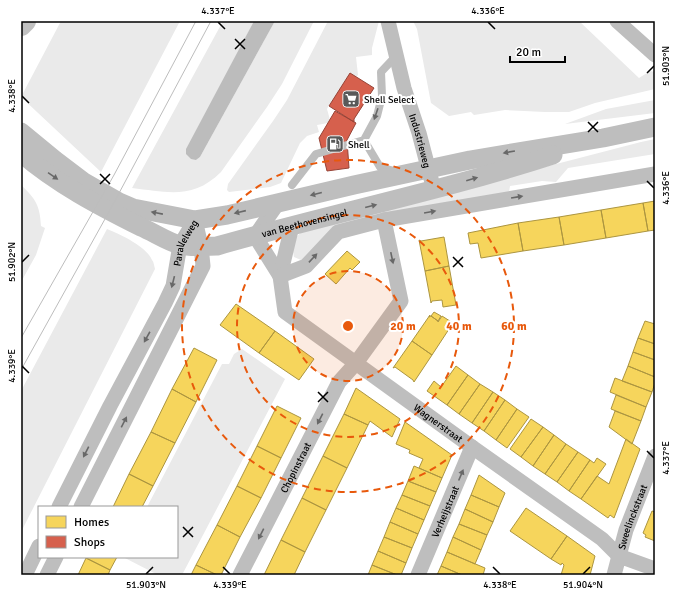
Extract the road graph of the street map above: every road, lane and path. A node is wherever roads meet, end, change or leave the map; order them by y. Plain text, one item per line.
1 (25, 21) edge
2 (388, 21) edge
3 (617, 21) edge
4 (21, 25) edge
5 (397, 54) junction
6 (655, 55) edge
7 (655, 127) edge
8 (21, 132) edge
9 (603, 138) junction
10 (364, 140) junction
11 (21, 153) edge
12 (429, 168) junction
13 (402, 174) junction
14 (655, 174) edge
15 (292, 184) dead end
16 (434, 190) junction
17 (278, 203) junction
18 (195, 220) junction
19 (384, 220) junction
20 (292, 226) junction
21 (255, 236) junction
22 (180, 245) junction
23 (201, 246) junction
24 (280, 276) junction
25 (356, 362) junction
26 (472, 447) junction
27 (655, 456) edge
28 (60, 506) edge
29 (82, 506) edge
30 (38, 548) edge
31 (620, 556) junction
32 (56, 558) edge
33 (655, 569) edge
34 (24, 575) edge
35 (47, 575) edge
36 (240, 575) edge
37 (418, 575) edge
38 (614, 575) edge

1 - 4 main road
2 - 5 street, Industrieweg
3 - 6 street
5 -> 10 lane
5 - 12 street, Industrieweg
7 - 9 street, van Beethovensingel
18 -> 8 street, van Beethovensingel
9 -> 12 street, van Beethovensingel
16 -> 9 street, van Beethovensingel
10 - 13 lane
10 - 15 lane
11 -> 22 street, van Beethovensingel
12 - 13 street, van Beethovensingel
12 - 16 street, Industrieweg
13 -> 17 street, van Beethovensingel
19 -> 14 street, van Beethovensingel
20 -> 16 street, van Beethovensingel
17 -> 18 street, van Beethovensingel
17 - 21 street
18 - 22 street, Parallelweg
18 - 23 street, Parallelweg
24 -> 19 street, van Beethovensingel
19 -> 25 street
20 - 21 street, van Beethovensingel
20 - 24 street
21 - 23 street, van Beethovensingel
21 - 24 street
22 - 23 street, van Beethovensingel
22 -> 28 street, Parallelweg
29 -> 23 street, Parallelweg
24 - 25 street, Wagnerstraat
25 - 26 street, Wagnerstraat
25 -> 36 street, Chopinstraat
26 - 31 street, Wagnerstraat
37 -> 26 street, Verheijstraat
27 - 31 street, Sweelinckstraat
30 - 34 street
31 - 33 street
31 - 38 street, Sweelinckstraat
32 - 35 street

